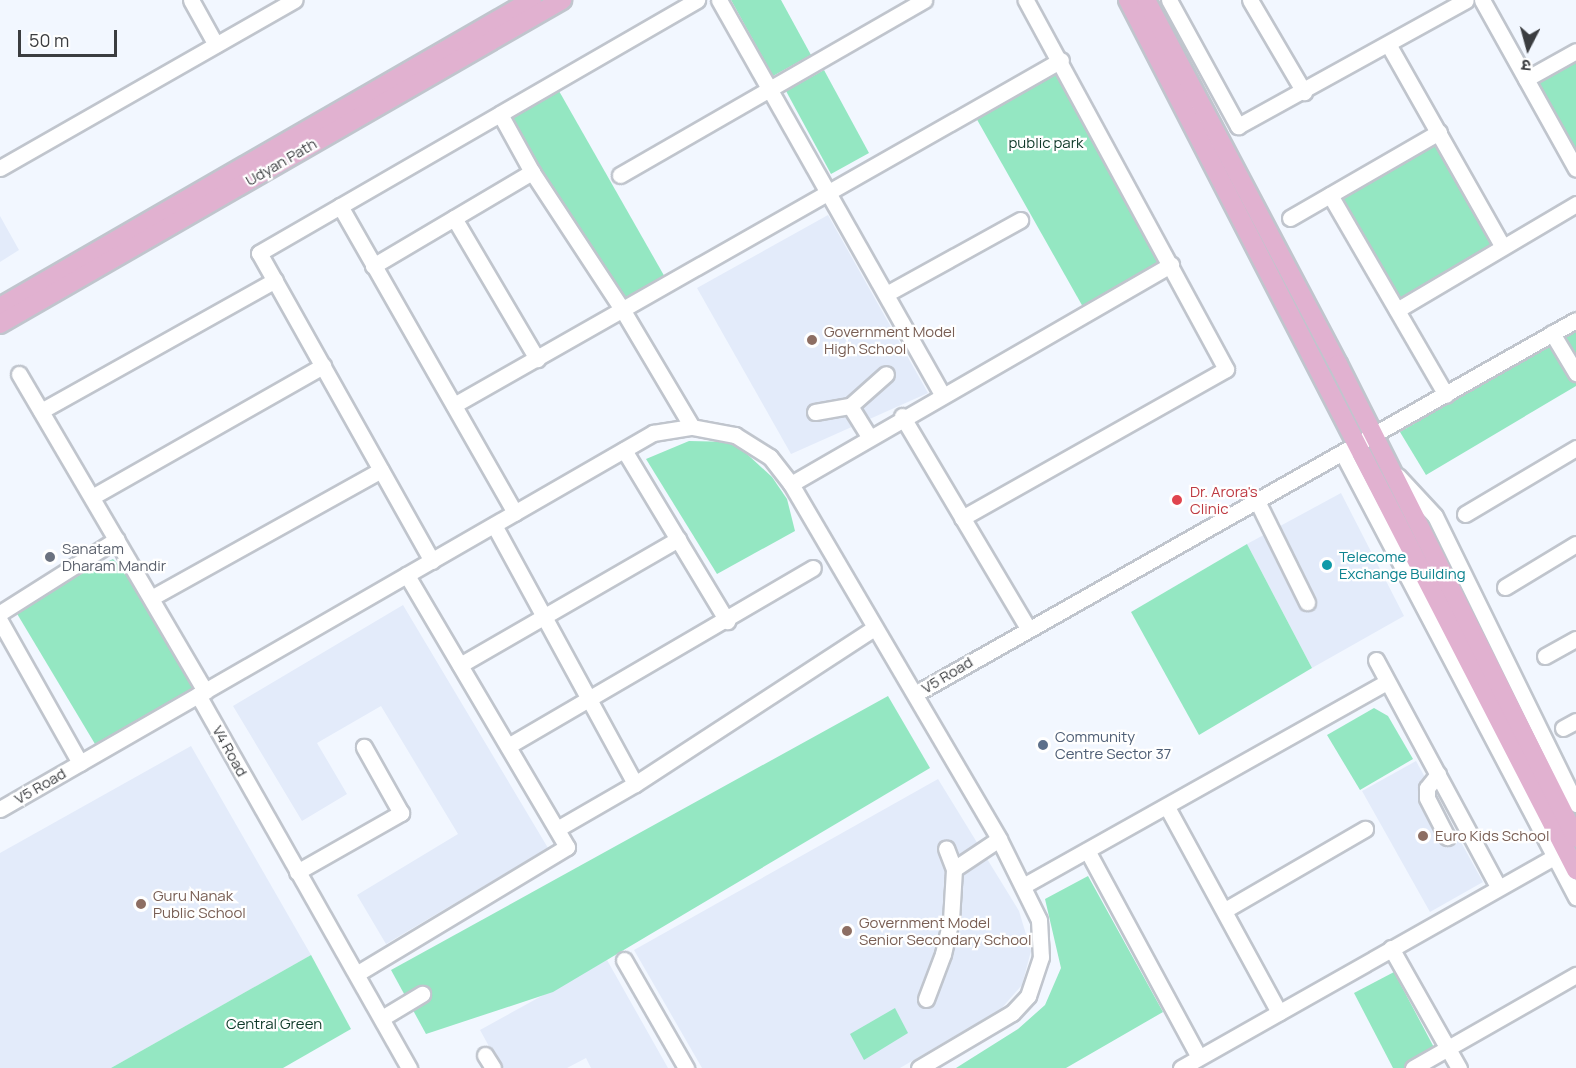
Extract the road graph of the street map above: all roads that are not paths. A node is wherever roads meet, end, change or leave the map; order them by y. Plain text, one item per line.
1 (191, 0) edge
2 (294, 0) edge
3 (532, 0) edge
4 (562, 0) edge
5 (697, 0) edge
6 (719, 0) edge
7 (924, 0) edge
8 (1026, 0) edge
9 (1128, 0) edge
10 (1146, 0) edge
11 (1169, 0) edge
12 (1250, 0) edge
13 (1466, 0) edge
14 (1482, 0) edge
15 (1388, 44) junction
16 (216, 45) junction
17 (1576, 51) edge
18 (1060, 60) junction
19 (1526, 79) junction
20 (769, 89) junction
21 (1304, 92) junction
22 (500, 114) junction
23 (1438, 132) junction
24 (0, 168) edge
25 (1576, 169) edge
26 (532, 172) junction
27 (620, 176) dead end
28 (830, 192) junction
29 (1330, 195) junction
30 (1576, 204) edge
31 (340, 206) junction
32 (454, 218) junction
33 (1290, 218) dead end
34 (1020, 220) dead end
35 (1503, 247) junction
36 (1171, 265) junction
37 (373, 266) junction
38 (275, 280) junction
39 (888, 293) junction
40 (0, 307) edge
41 (622, 309) junction
42 (1396, 310) junction
43 (1576, 320) edge
44 (0, 324) edge
45 (1552, 333) junction
46 (537, 358) junction
47 (323, 366) junction
48 (1576, 373) edge
49 (19, 374) dead end
50 (886, 374) dead end
51 (942, 394) junction
52 (1446, 395) junction
53 (454, 405) junction
54 (850, 406) junction
55 (41, 411) junction
56 (815, 412) dead end
57 (902, 416) junction
58 (692, 427) junction
59 (869, 436) junction
60 (1374, 436) junction
61 (1576, 448) edge
62 (624, 450) junction
63 (1350, 450) junction
64 (1388, 465) junction
65 (381, 470) junction
66 (791, 484) junction
67 (92, 497) junction
68 (1257, 501) junction
69 (515, 513) junction
70 (1465, 514) dead end
71 (962, 518) junction
72 (494, 525) junction
73 (117, 539) junction
74 (678, 539) junction
75 (1576, 544) edge
76 (432, 561) junction
77 (813, 568) dead end
78 (407, 575) junction
79 (1505, 587) dead end
80 (151, 598) junction
81 (1306, 602) dead end
82 (0, 613) edge
83 (544, 616) junction
84 (0, 621) edge
85 (727, 621) junction
86 (1028, 627) junction
87 (873, 629) junction
88 (1576, 639) edge
89 (1545, 657) dead end
90 (1376, 660) dead end
91 (460, 665) junction
92 (1387, 682) junction
93 (202, 693) junction
94 (915, 694) junction
95 (590, 699) junction
96 (508, 746) junction
97 (364, 747) dead end
98 (80, 763) junction
99 (1438, 774) junction
100 (635, 784) junction
101 (1576, 804) edge
102 (1167, 807) junction
103 (0, 809) edge
104 (557, 829) junction
105 (1365, 829) dead end
106 (1447, 837) dead end
107 (1576, 838) edge
108 (999, 839) junction
109 (946, 848) dead end
110 (1088, 852) junction
111 (1554, 856) junction
112 (954, 869) junction
113 (1576, 870) edge
114 (297, 872) junction
115 (1023, 886) junction
116 (1498, 887) junction
117 (1576, 897) edge
118 (1225, 910) junction
119 (1391, 948) junction
120 (624, 960) dead end
121 (357, 973) junction
122 (1576, 975) edge
123 (422, 994) dead end
124 (926, 999) dead end
125 (1279, 1012) junction
126 (382, 1018) junction
127 (1448, 1048) junction
128 (1199, 1058) junction
129 (409, 1068) edge
130 (686, 1068) edge
131 (920, 1068) edge
132 (1181, 1068) edge
133 (1413, 1068) edge
134 (1459, 1068) edge

1 - 16 street
2 - 16 street
3 - 40 main road, Udyan Path
4 - 44 main road, Udyan Path
5 - 22 street
6 - 20 street
7 - 20 street
8 - 18 street
9 - 63 main road
10 - 60 main road
11 - 21 street
12 - 21 street
13 - 15 street
14 - 19 street
15 - 21 street
15 - 23 street
16 - 24 street
17 - 19 street
18 - 28 street
18 - 36 street
19 - 25 street
20 - 27 street
20 - 28 street
22 - 26 street
22 - 31 street
23 - 29 street
23 - 35 street
26 - 32 street
26 - 41 street
28 - 39 street
28 - 41 street
29 - 33 street
29 - 42 street
30 - 35 street
31 - 37 street
31 - 38 street
32 - 37 street
32 - 46 street
34 - 39 street
35 - 42 street
36 - 51 street
36 - 71 street
37 - 53 street
38 - 47 street
38 - 55 street
39 - 51 street
41 - 46 street
41 - 58 street
42 - 52 street
43 - 45 street, V5 Road
45 - 48 street
45 - 52 street, V5 Road
46 - 53 street
47 - 65 street
47 - 67 street
49 - 55 street, V4 Road
50 - 54 street
51 - 57 street
52 - 60 street, V5 Road
53 - 69 street
54 - 56 street
54 - 59 street
55 - 67 street, V4 Road
57 - 59 street
57 - 71 street
58 - 62 street
58 - 66 street
59 - 66 street
60 - 63 street, V5 Road
60 - 64 main road
61 - 70 street
62 - 69 street
62 - 74 street
63 - 68 street, V5 Road
63 - 111 street
63 - 113 main road
64 - 101 street
64 - 107 main road
65 - 76 street
65 - 80 street
66 - 87 street
67 - 73 street, V4 Road
68 - 81 street
68 - 86 street, V5 Road
69 - 72 street
71 - 86 street
72 - 76 street
72 - 83 street
73 - 80 street, V4 Road
73 - 82 street
74 - 83 street
74 - 85 street
75 - 79 street
76 - 78 street
77 - 85 street
78 - 91 street
78 - 93 street
80 - 93 street, V4 Road
83 - 91 street
83 - 95 street
84 - 98 street
85 - 95 street
86 - 94 street, V5 Road
87 - 94 street
87 - 100 street
88 - 89 street
90 - 92 street
91 - 96 street
92 - 99 street
92 - 102 street
93 - 98 street
93 - 114 street, V4 Road
94 - 108 street, V5 Road
95 - 96 street
95 - 100 street
96 - 104 street
97 - 114 street
98 - 103 street, V5 Road
99 - 106 street
99 - 116 street
100 - 104 street
102 - 110 street
102 - 118 street
104 - 121 street
105 - 118 street
108 - 112 street
108 - 115 street, V5 Road
109 - 112 street
110 - 115 street
110 - 128 street
111 - 116 street
111 - 117 street
112 - 124 street
114 - 121 street, V4 Road
115 - 131 street, V5 Road
116 - 119 street
118 - 125 street
119 - 125 street
119 - 127 street
120 - 130 street
121 - 126 street, V4 Road
122 - 127 street
123 - 126 street
125 - 128 street
126 - 129 street, V4 Road
127 - 133 street
127 - 134 street
128 - 132 street

